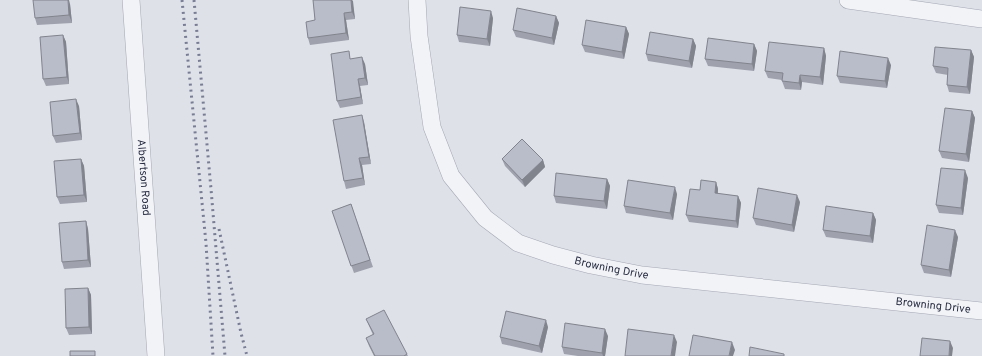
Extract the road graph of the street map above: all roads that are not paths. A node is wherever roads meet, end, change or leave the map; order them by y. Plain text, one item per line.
1 (131, 0) edge
2 (417, 0) edge
3 (848, 0) edge
4 (982, 19) edge
5 (982, 312) edge
6 (156, 356) edge

1 - 6 street, Albertson Road
2 - 5 street, Browning Drive
3 - 4 street

